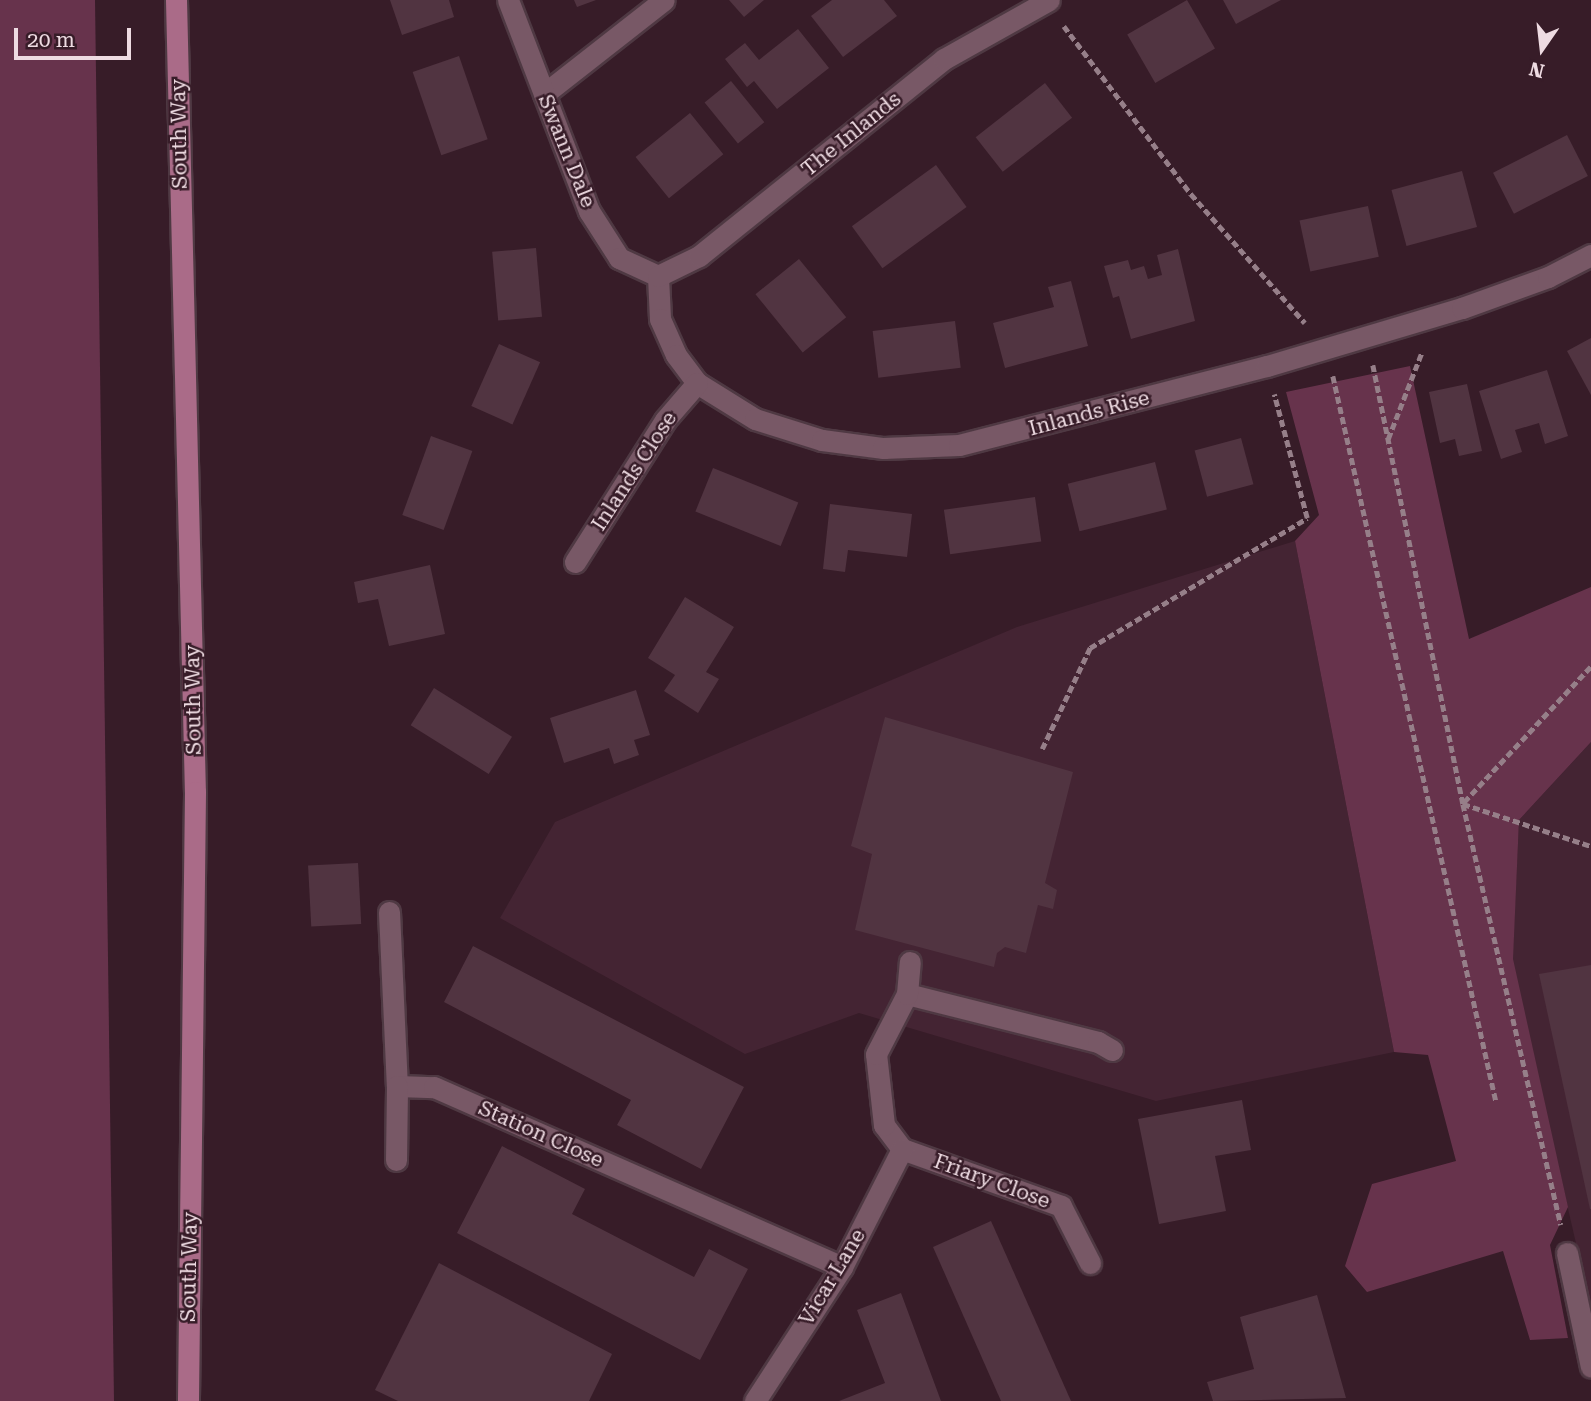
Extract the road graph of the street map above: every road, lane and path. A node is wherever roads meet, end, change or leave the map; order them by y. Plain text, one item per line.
1 (176, 0) edge
2 (508, 0) edge
3 (664, 0) edge
4 (1047, 1) edge
5 (544, 94) junction
6 (1591, 255) edge
7 (658, 276) junction
8 (1436, 315) junction
9 (1368, 336) junction
10 (1327, 348) junction
11 (1267, 366) junction
12 (697, 383) junction
13 (1388, 439) junction
14 (575, 562) dead end
15 (1591, 667) edge
16 (1042, 749) dead end
17 (1463, 804) junction
18 (1591, 846) edge
19 (389, 912) dead end
20 (910, 962) dead end
21 (907, 994) junction
22 (1112, 1050) dead end
23 (397, 1086) junction
24 (1496, 1101) dead end
25 (902, 1149) junction
26 (396, 1160) dead end
27 (1567, 1253) joint
28 (1090, 1262) dead end
29 (842, 1266) junction
30 (1591, 1367) edge
31 (188, 1401) edge
32 (755, 1401) edge

1 - 31 main road, South Way
2 - 5 street, Swann Dale
3 - 5 street
4 - 7 street, The Inlands
4 - 10 path
5 - 7 street, Swann Dale
6 - 8 street, Inlands Rise
7 - 12 street, Inlands Rise
8 - 9 street, Inlands Rise
8 - 13 path
9 - 10 street, Inlands Rise
9 - 13 path
10 - 11 street, Inlands Rise
10 - 24 path
11 - 12 street, Inlands Rise
11 - 16 path
12 - 14 street, Inlands Close
13 - 17 path
15 - 17 path
17 - 18 path
17 - 27 path
19 - 23 street
20 - 21 street
21 - 22 street
21 - 25 street
23 - 26 street
23 - 29 street, Station Close
25 - 28 street, Friary Close
25 - 29 street, Vicar Lane
27 - 30 street
29 - 32 street, Vicar Lane

